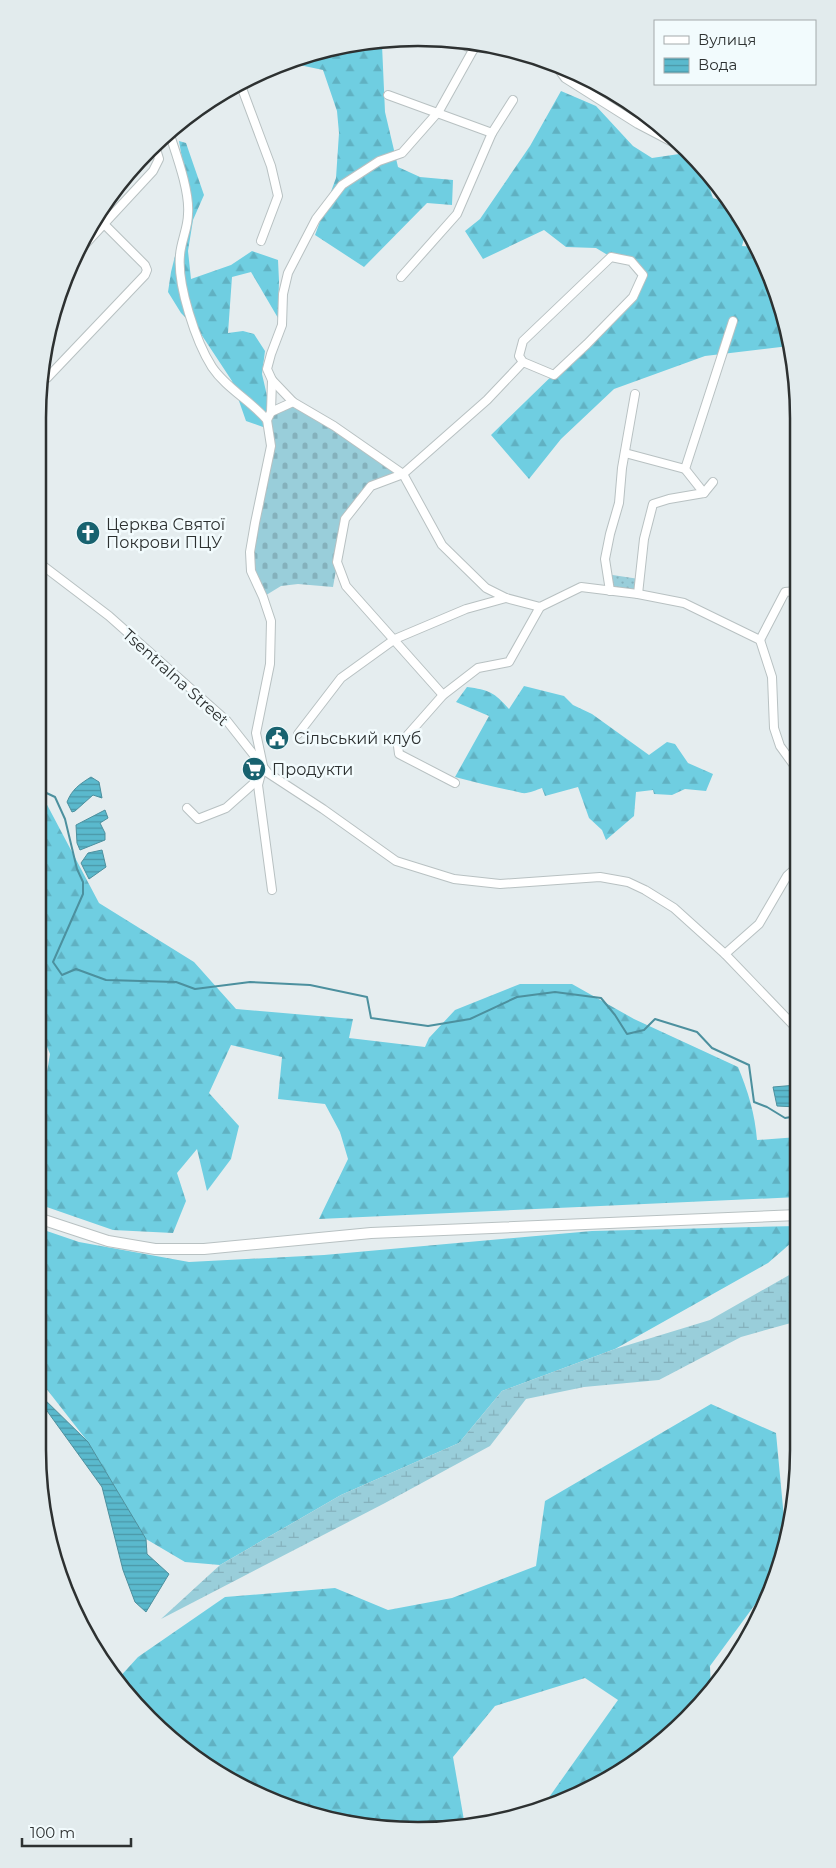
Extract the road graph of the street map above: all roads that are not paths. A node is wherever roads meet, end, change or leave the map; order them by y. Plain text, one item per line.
1 (473, 50) edge
2 (564, 77) edge
3 (243, 90) edge
4 (388, 95) dead end
5 (513, 100) dead end
6 (436, 114) junction
7 (650, 131) joint
8 (492, 133) junction
9 (659, 135) edge
10 (172, 140) edge
11 (157, 153) edge
12 (105, 225) junction
13 (94, 235) edge
14 (261, 241) dead end
15 (401, 277) dead end
16 (733, 321) dead end
17 (523, 362) junction
18 (48, 378) dead end
19 (272, 380) junction
20 (634, 394) dead end
21 (293, 402) junction
22 (271, 412) junction
23 (267, 420) junction
24 (625, 453) junction
25 (685, 469) junction
26 (403, 474) junction
27 (713, 482) dead end
28 (704, 493) junction
29 (46, 568) edge
30 (610, 591) junction
31 (790, 592) edge
32 (638, 594) junction
33 (506, 598) junction
34 (540, 607) junction
35 (395, 638) junction
36 (760, 640) junction
37 (443, 695) junction
38 (298, 734) dead end
39 (790, 760) edge
40 (263, 766) junction
41 (456, 783) dead end
42 (187, 808) dead end
43 (790, 873) edge
44 (272, 890) dead end
45 (725, 954) junction
46 (790, 1022) edge
47 (790, 1215) edge
48 (46, 1221) edge

1 - 6 street
2 - 7 street
3 - 14 street
4 - 6 street
5 - 8 street
6 - 8 street
6 - 19 street
7 - 9 street
8 - 15 street
10 - 23 street
11 - 12 street
12 - 13 street
12 - 18 street
16 - 25 street
17 - 17 street
17 - 26 street
19 - 21 street
19 - 22 street
20 - 24 street
21 - 22 street
21 - 26 street
22 - 23 street
23 - 40 street
24 - 25 street
24 - 30 street
25 - 28 street
26 - 33 street
26 - 35 street
27 - 28 street
28 - 32 street
29 - 40 street, Tsentralna Street
30 - 32 street
30 - 34 street
31 - 36 street
32 - 36 street
33 - 34 street
33 - 35 street
34 - 37 street
35 - 37 street
35 - 38 street
36 - 39 street
37 - 41 street
40 - 42 street
40 - 44 street
40 - 45 street, Tsentralna Street
43 - 45 street
45 - 46 street, Tsentralna Street
47 - 48 main road

